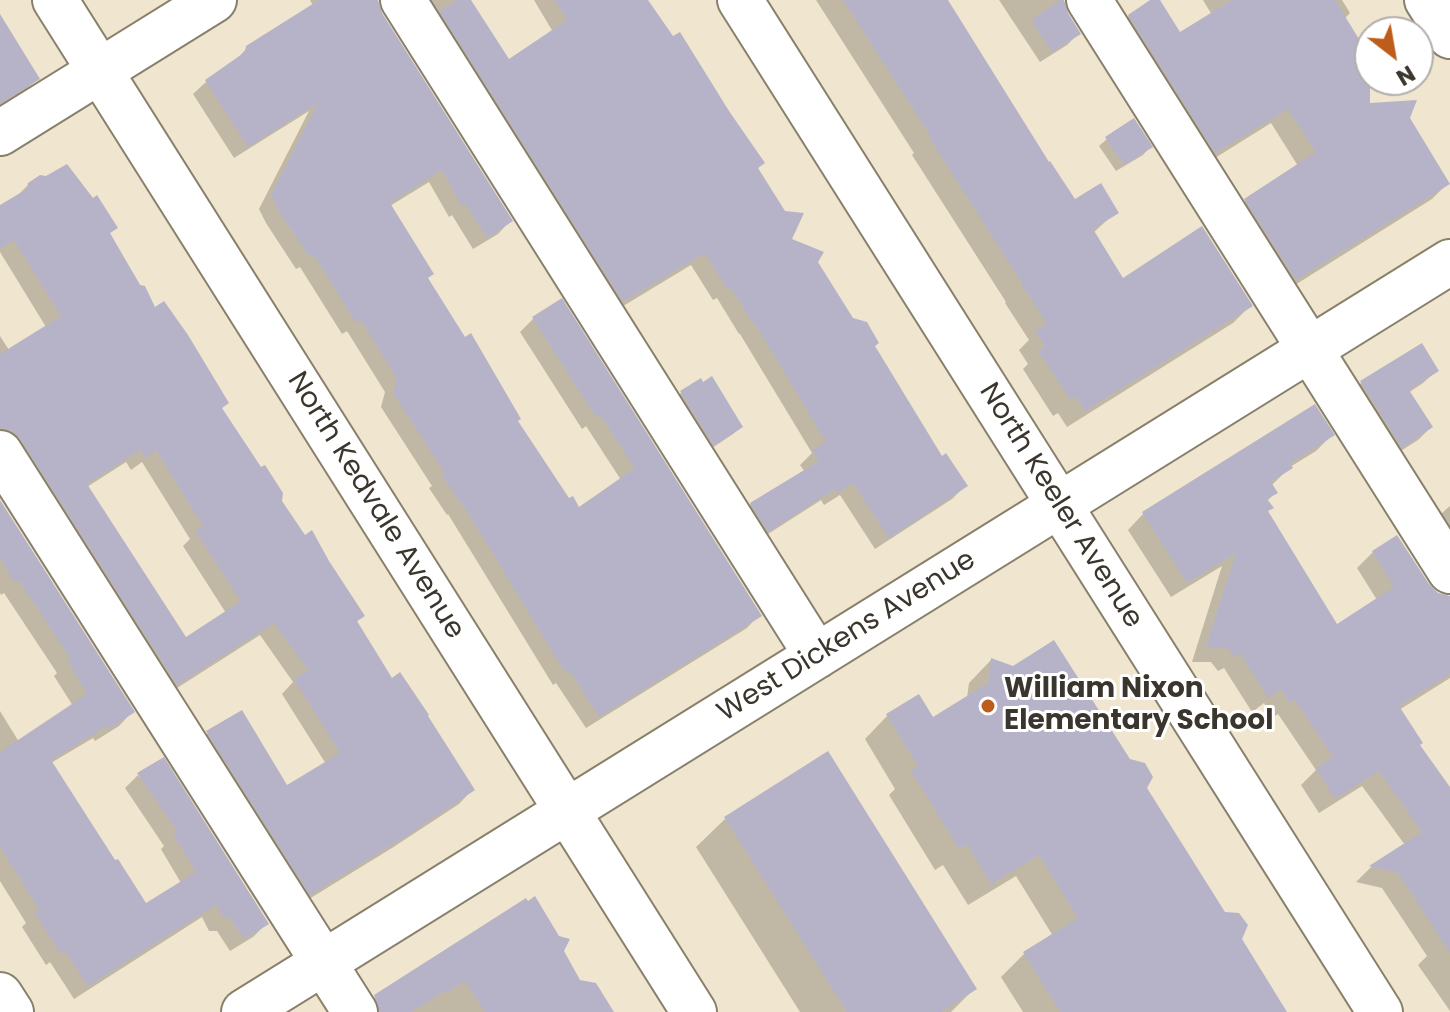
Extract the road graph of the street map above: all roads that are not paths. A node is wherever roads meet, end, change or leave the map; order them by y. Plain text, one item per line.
1 (55, 0) edge
2 (214, 0) edge
3 (403, 0) edge
4 (740, 0) edge
5 (1089, 0) edge
6 (1427, 0) edge
7 (1450, 36) edge
8 (100, 71) junction
9 (0, 133) edge
10 (1450, 262) edge
11 (1310, 350) junction
12 (0, 453) edge
13 (1060, 505) junction
14 (1450, 571) edge
15 (817, 656) junction
16 (567, 811) junction
17 (324, 963) junction
18 (0, 995) edge
19 (11, 1012) edge
20 (244, 1012) edge
21 (355, 1012) edge
22 (694, 1012) edge
23 (1380, 1012) edge

1 - 8 street, North Kedvale Avenue
2 - 8 street
3 - 15 street
4 - 13 street, North Keeler Avenue
5 - 11 street
6 - 7 street
8 - 9 street
8 - 16 street, North Kedvale Avenue
10 - 11 street, West Dickens Avenue
11 - 13 street, West Dickens Avenue
11 - 14 street
12 - 17 street
13 - 15 street, West Dickens Avenue
13 - 23 street, North Keeler Avenue
15 - 16 street, West Dickens Avenue
16 - 17 street, West Dickens Avenue
16 - 22 street, North Kedvale Avenue
17 - 20 street, West Dickens Avenue
17 - 21 street
18 - 19 street

